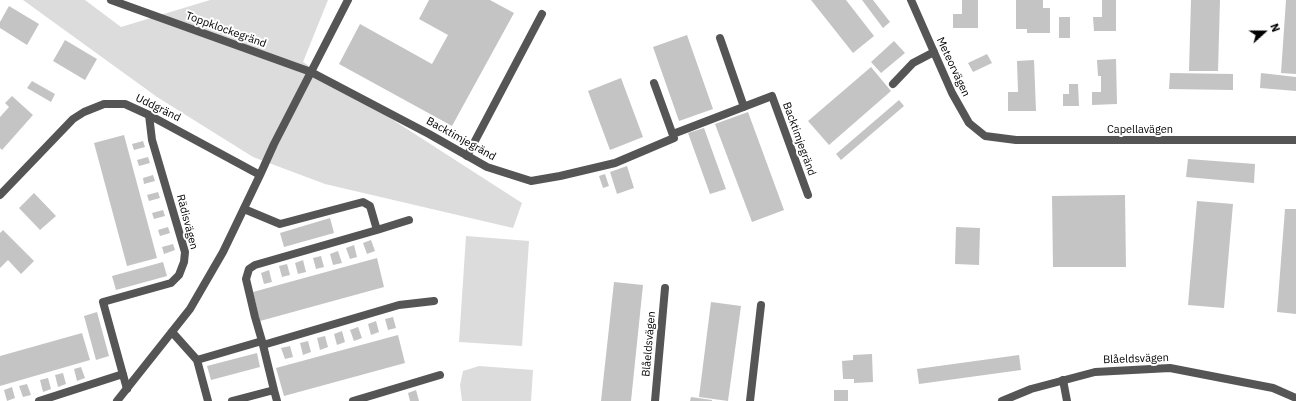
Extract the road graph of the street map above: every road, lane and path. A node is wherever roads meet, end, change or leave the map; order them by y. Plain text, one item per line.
1 (111, 0) edge
2 (348, 0) edge
3 (911, 0) edge
4 (542, 14) dead end
5 (720, 38) dead end
6 (934, 52) junction
7 (310, 72) junction
8 (654, 83) dead end
9 (893, 84) dead end
10 (744, 107) junction
11 (149, 115) junction
12 (673, 134) junction
13 (985, 136) joint
14 (1296, 140) edge
15 (467, 156) junction
16 (260, 175) junction
17 (0, 195) edge
18 (808, 195) dead end
19 (244, 209) junction
20 (409, 220) dead end
21 (377, 230) junction
22 (665, 288) dead end
23 (434, 301) dead end
24 (761, 305) dead end
25 (172, 332) junction
26 (262, 343) junction
27 (197, 360) junction
28 (124, 374) junction
29 (440, 375) dead end
30 (1063, 380) junction
31 (128, 389) junction
32 (274, 390) junction
33 (1296, 398) edge
34 (39, 401) edge
35 (118, 401) edge
36 (208, 401) edge
37 (232, 401) edge
38 (277, 401) edge
39 (353, 401) edge
40 (655, 401) edge
41 (750, 401) edge
42 (1002, 401) edge
43 (1067, 401) edge

1 - 7 street, Toppklockegränd
2 - 7 street
3 - 6 street, Meteorvägen
4 - 15 street
5 - 10 street
6 - 9 street
6 - 13 street, Meteorvägen
7 - 15 street, Backtimjegränd
7 - 16 street
8 - 12 street
10 - 12 street, Backtimjegränd
10 - 18 street, Backtimjegränd
11 - 16 street, Uddgränd
11 - 17 street, Uddgränd
11 - 28 street, Rädisvägen
12 - 15 street, Backtimjegränd
13 - 14 street, Capellavägen
16 - 19 street
19 - 21 street
19 - 25 street
20 - 21 street
21 - 26 street
22 - 40 street, Blåeldsvägen
23 - 26 street
24 - 41 street
25 - 27 street
25 - 31 street
26 - 27 street
26 - 32 street
27 - 36 street
28 - 31 street, Rädisvägen
28 - 34 street
29 - 39 street
30 - 33 street, Blåeldsvägen
30 - 42 street, Blåeldsvägen
30 - 43 street
31 - 35 street
32 - 37 street
32 - 38 street

